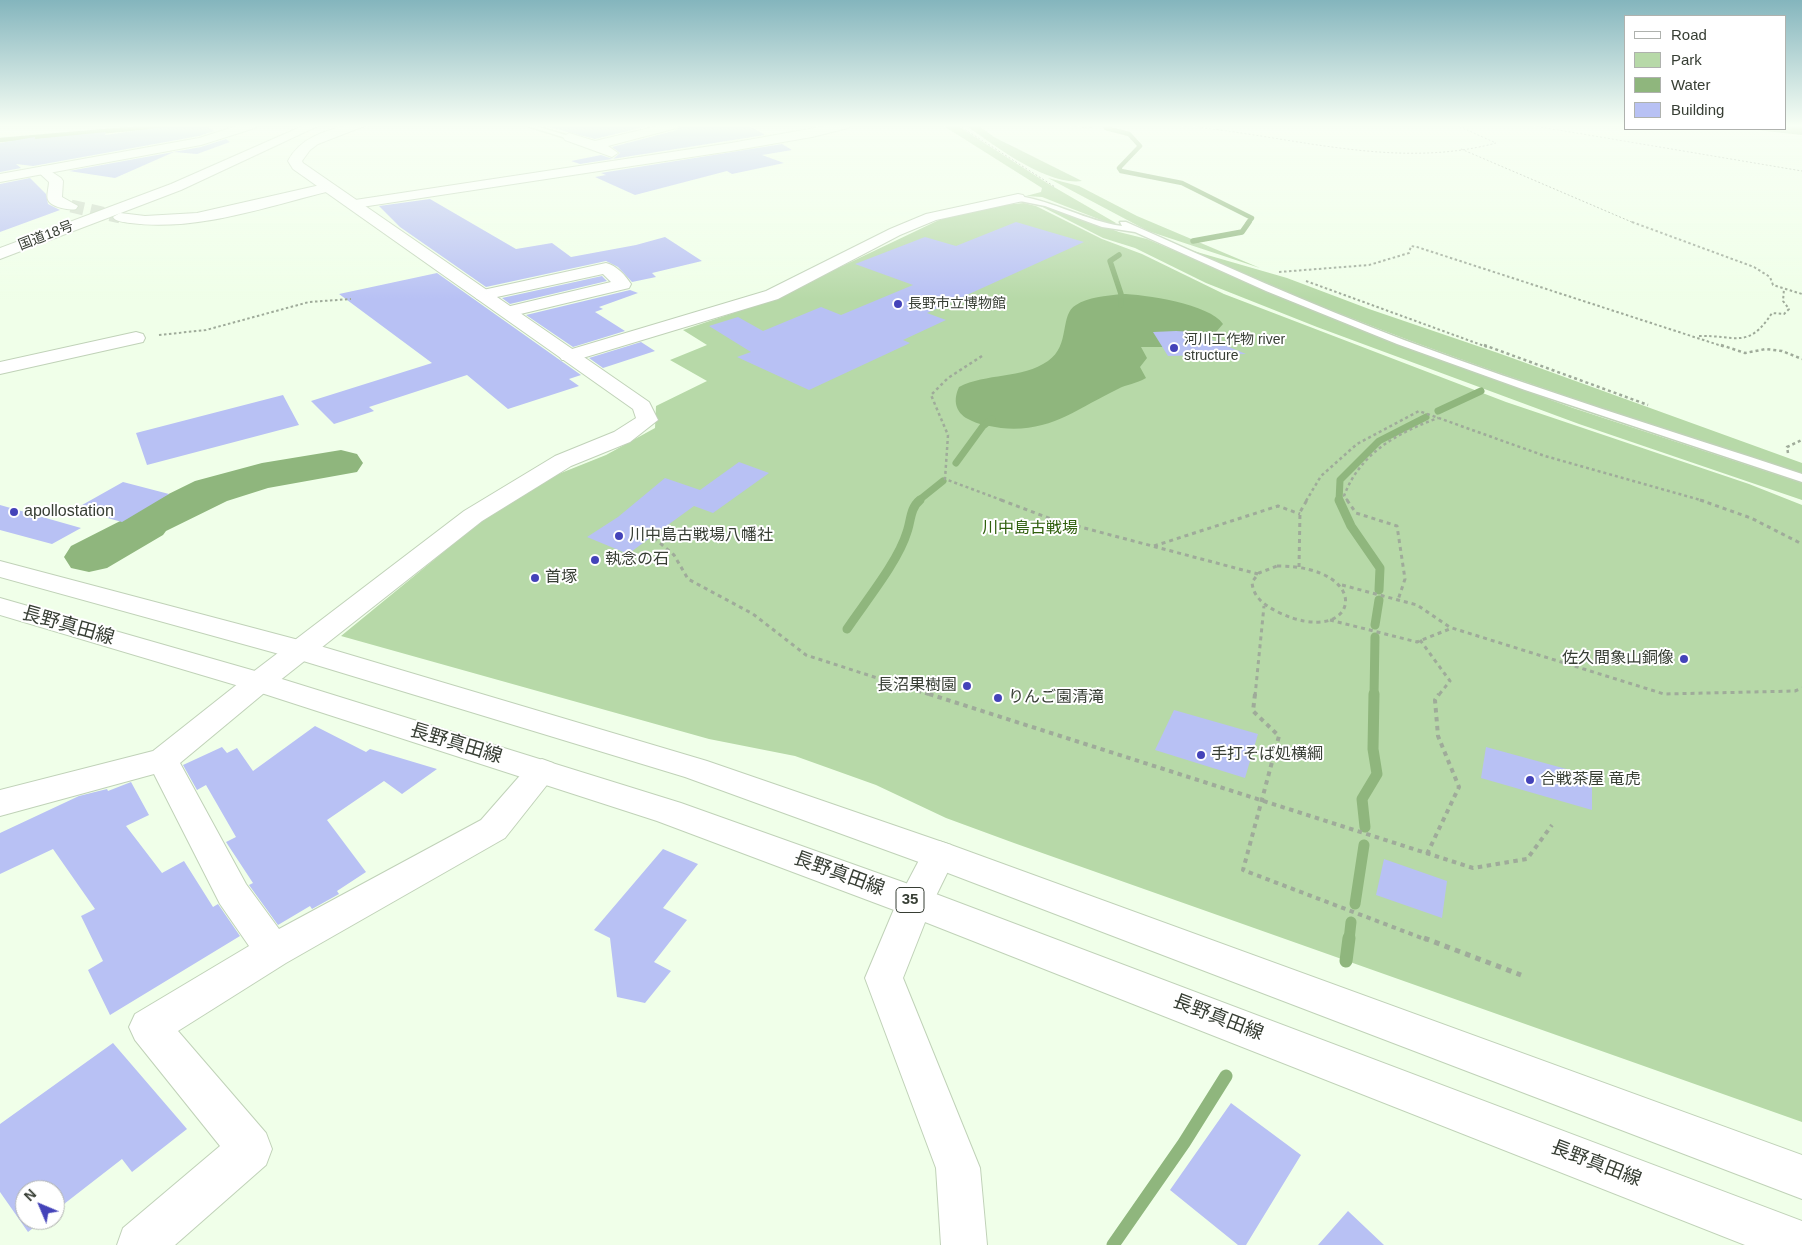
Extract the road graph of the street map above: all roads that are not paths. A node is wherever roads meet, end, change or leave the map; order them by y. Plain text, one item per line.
1 (56, 183) edge
2 (157, 183) edge
3 (185, 183) edge
4 (323, 183) edge
5 (491, 183) edge
6 (329, 187) junction
7 (1018, 198) joint
8 (355, 204) junction
9 (71, 206) tunnel mouth
10 (120, 217) tunnel mouth
11 (1123, 224) dead end
12 (1134, 230) junction
13 (0, 241) edge
14 (0, 254) edge
15 (484, 295) junction
16 (508, 312) junction
17 (136, 338) road end
18 (569, 356) junction
19 (0, 368) edge
20 (1802, 478) edge
21 (0, 569) edge
22 (0, 606) edge
23 (300, 650) junction
24 (259, 682) junction
25 (163, 760) junction
26 (542, 771) junction
27 (0, 804) edge
28 (939, 855) junction
29 (914, 902) junction
30 (273, 951) junction
31 (1802, 1177) edge
32 (1802, 1244) edge
33 (140, 1245) edge
34 (964, 1245) edge

1 - 9 main road
2 - 13 main road, 国道18号
3 - 14 main road, 国道18号
4 - 6 main road
5 - 8 main road
6 - 8 main road
6 - 10 main road
7 - 12 lane
7 - 18 main road
8 - 15 main road
11 - 12 lane
12 - 20 lane
15 - 16 main road
15 - 16 main road
16 - 18 main road
17 - 19 main road
18 - 23 main road
21 - 23 main road
22 - 24 main road, 長野真田線 / 35
23 - 24 main road
23 - 28 main road
24 - 25 main road
24 - 26 main road, 長野真田線 / 35
25 - 27 main road
25 - 30 main road
26 - 29 main road, 長野真田線 / 35
26 - 30 main road
28 - 29 main road
28 - 31 main road
29 - 32 main road, 長野真田線 / 35
29 - 34 main road
30 - 33 main road

